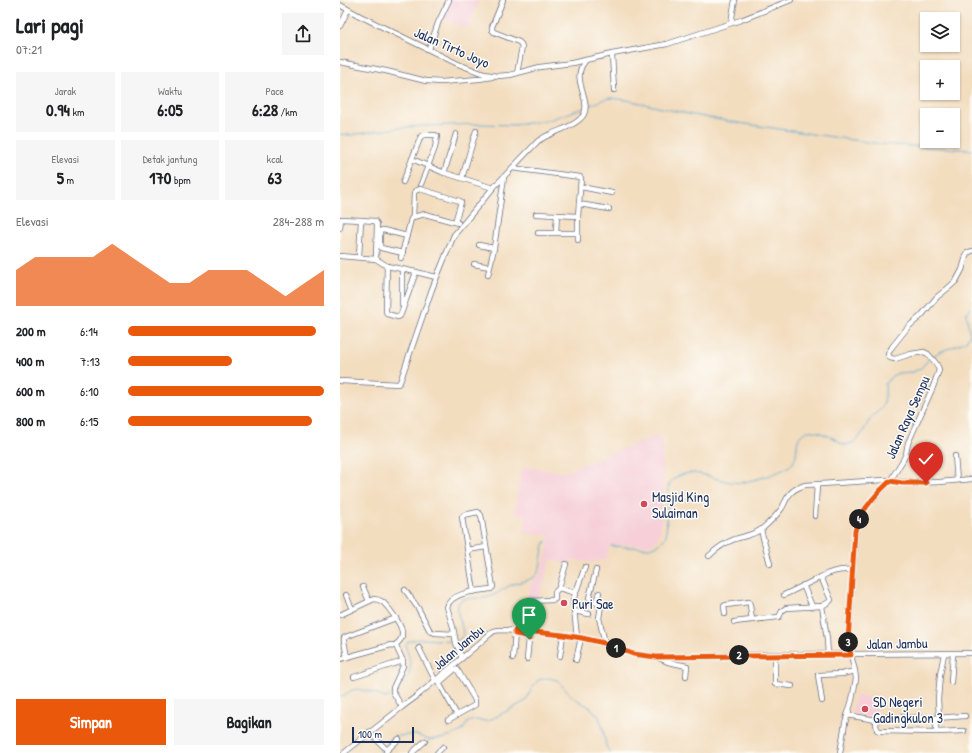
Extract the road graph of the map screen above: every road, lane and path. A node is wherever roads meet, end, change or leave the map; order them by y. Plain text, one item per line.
1 (449, 0) edge
2 (503, 0) edge
3 (735, 0) edge
4 (791, 0) edge
5 (340, 5) edge
6 (348, 10) junction
7 (731, 23) junction
8 (340, 26) edge
9 (429, 49) junction
10 (612, 54) junction
11 (586, 60) junction
12 (340, 62) edge
13 (517, 73) junction
14 (498, 76) junction
15 (614, 90) dead end
16 (476, 131) dead end
17 (456, 134) dead end
18 (412, 159) junction
19 (428, 166) junction
20 (512, 168) junction
21 (444, 173) junction
22 (504, 177) junction
23 (462, 178) junction
24 (403, 182) dead end
25 (421, 184) dead end
26 (581, 187) junction
27 (493, 188) junction
28 (612, 193) dead end
29 (580, 204) junction
30 (609, 209) dead end
31 (536, 214) dead end
32 (557, 215) junction
33 (413, 216) junction
34 (578, 216) junction
35 (361, 220) junction
36 (455, 222) junction
37 (461, 225) junction
38 (340, 228) edge
39 (556, 232) junction
40 (538, 233) dead end
41 (578, 233) junction
42 (407, 236) junction
43 (578, 240) dead end
44 (479, 245) dead end
45 (494, 248) junction
46 (972, 252) edge
47 (403, 253) junction
48 (340, 256) edge
49 (359, 258) junction
50 (401, 258) dead end
51 (376, 259) junction
52 (474, 264) dead end
53 (386, 266) junction
54 (490, 267) junction
55 (402, 269) junction
56 (416, 272) junction
57 (488, 275) dead end
58 (436, 277) junction
59 (402, 310) junction
60 (340, 380) edge
61 (955, 456) dead end
62 (972, 479) edge
63 (957, 480) junction
64 (890, 481) junction
65 (817, 485) junction
66 (815, 516) dead end
67 (761, 530) junction
68 (486, 547) junction
69 (468, 550) junction
70 (709, 556) dead end
71 (566, 564) dead end
72 (770, 564) dead end
73 (585, 567) dead end
74 (596, 570) dead end
75 (853, 570) junction
76 (821, 577) junction
77 (803, 585) junction
78 (363, 587) dead end
79 (559, 588) junction
80 (405, 590) dead end
81 (474, 592) junction
82 (576, 593) junction
83 (599, 593) dead end
84 (346, 594) dead end
85 (784, 595) dead end
86 (369, 601) junction
87 (530, 601) dead end
88 (596, 602) junction
89 (812, 606) junction
90 (822, 606) junction
91 (352, 609) junction
92 (574, 611) junction
93 (340, 614) edge
94 (590, 614) dead end
95 (725, 614) dead end
96 (396, 618) junction
97 (752, 620) junction
98 (734, 622) dead end
99 (515, 632) junction
100 (563, 635) junction
101 (455, 638) junction
102 (579, 638) junction
103 (604, 643) junction
104 (394, 645) junction
105 (419, 648) dead end
106 (972, 653) edge
107 (944, 654) junction
108 (953, 654) junction
109 (774, 655) junction
110 (828, 655) junction
111 (851, 655) junction
112 (560, 656) dead end
113 (347, 657) junction
114 (656, 657) junction
115 (690, 657) junction
116 (462, 658) junction
117 (513, 658) dead end
118 (340, 659) edge
119 (527, 659) dead end
120 (403, 660) junction
121 (576, 660) dead end
122 (682, 664) junction
123 (855, 671) junction
124 (686, 676) dead end
125 (354, 677) dead end
126 (437, 681) junction
127 (951, 682) dead end
128 (792, 686) dead end
129 (822, 701) dead end
130 (402, 707) junction
131 (457, 715) junction
132 (847, 715) junction
133 (965, 716) dead end
134 (938, 718) junction
135 (448, 720) dead end
136 (876, 720) junction
137 (964, 731) dead end
138 (369, 732) junction
139 (936, 732) junction
140 (399, 739) dead end
141 (425, 741) dead end
142 (443, 747) dead end
143 (386, 750) edge
144 (344, 753) edge
145 (412, 753) edge
146 (437, 753) edge
147 (840, 753) edge

1 - 9 street
2 - 13 street
3 - 7 street
4 - 7 street, Jalan Tirto Joyo
5 - 6 street, Jalan Tirto Joyo
6 - 8 street
6 - 9 street, Jalan Tirto Joyo
7 - 10 street, Jalan Tirto Joyo
9 - 14 street, Jalan Tirto Joyo
10 - 11 street, Jalan Tirto Joyo
10 - 15 street
11 - 13 street, Jalan Tirto Joyo
11 - 20 street
12 - 14 street
13 - 14 street, Jalan Tirto Joyo
16 - 23 street
17 - 21 street
18 - 19 street
18 - 19 street
18 - 24 street
19 - 21 street
19 - 25 street
20 - 22 street
20 - 26 street
21 - 23 street
22 - 27 street
22 - 45 street
23 - 27 street
26 - 28 street
26 - 29 street
27 - 37 street
29 - 30 street
29 - 34 street
31 - 32 street
32 - 34 street
32 - 39 street
33 - 36 street
33 - 36 street
33 - 42 street
34 - 41 street
35 - 38 street
35 - 49 street
35 - 51 street
36 - 37 street
37 - 58 street
39 - 40 street
39 - 41 street
41 - 43 street
42 - 47 street
42 - 47 street
44 - 45 street
45 - 54 street
46 - 64 street, Jalan Raya Sempu
47 - 50 street
48 - 49 street
49 - 51 street
51 - 53 street
52 - 54 street
53 - 55 street
53 - 59 street
54 - 57 street
55 - 56 street
55 - 59 street
56 - 58 street
56 - 59 street
58 - 60 street
61 - 63 street
62 - 63 street
63 - 64 street
64 - 65 street
64 - 75 street, Jalan Raya Sempu
65 - 66 street
65 - 67 street
67 - 70 street
67 - 72 street
68 - 69 street
68 - 69 street
68 - 81 street
69 - 81 street
71 - 79 street
73 - 82 street
74 - 88 street
75 - 76 street
75 - 111 street, Jalan Raya Sempu
76 - 77 street
76 - 90 street
77 - 85 street
77 - 89 street
78 - 86 street
79 - 82 street
79 - 87 street
80 - 101 street
81 - 101 street
82 - 92 street
83 - 88 street
84 - 91 street
86 - 91 street
86 - 96 street
88 - 103 street
89 - 90 street
89 - 97 street
90 - 110 street
91 - 93 street
92 - 94 street
92 - 102 street
95 - 97 street
96 - 104 street
96 - 113 street
97 - 98 street
99 - 100 street, Jalan Jambu
99 - 116 street, Jalan Jambu
99 - 117 street
99 - 119 street
100 - 102 street, Jalan Jambu
100 - 112 street
101 - 116 street
102 - 103 street, Jalan Jambu
102 - 121 street
103 - 114 street, Jalan Jambu
104 - 113 street
104 - 120 street
105 - 126 street, Jalan Jambu
106 - 108 street, Jalan Jambu
107 - 108 street, Jalan Jambu
107 - 111 street, Jalan Jambu
107 - 134 street
108 - 127 street
109 - 110 street, Jalan Jambu
109 - 115 street, Jalan Jambu
109 - 128 street
110 - 111 street, Jalan Jambu
111 - 123 street, Jalan Raya Sempu
113 - 118 street
114 - 115 street, Jalan Jambu
114 - 122 street
115 - 122 street
116 - 126 street, Jalan Jambu
120 - 125 street
120 - 130 street
122 - 124 street
123 - 129 street
123 - 132 street, Jalan Raya Sempu
126 - 130 street, Jalan Jambu
126 - 131 street
126 - 131 street
130 - 138 street, Jalan Jambu
131 - 135 street
132 - 136 street
132 - 147 street, Jalan Raya Sempu
133 - 134 street
134 - 136 street
134 - 139 street
136 - 139 street
137 - 139 street
138 - 143 street
138 - 144 street, Jalan Jambu
140 - 143 street
141 - 145 street
142 - 146 street

